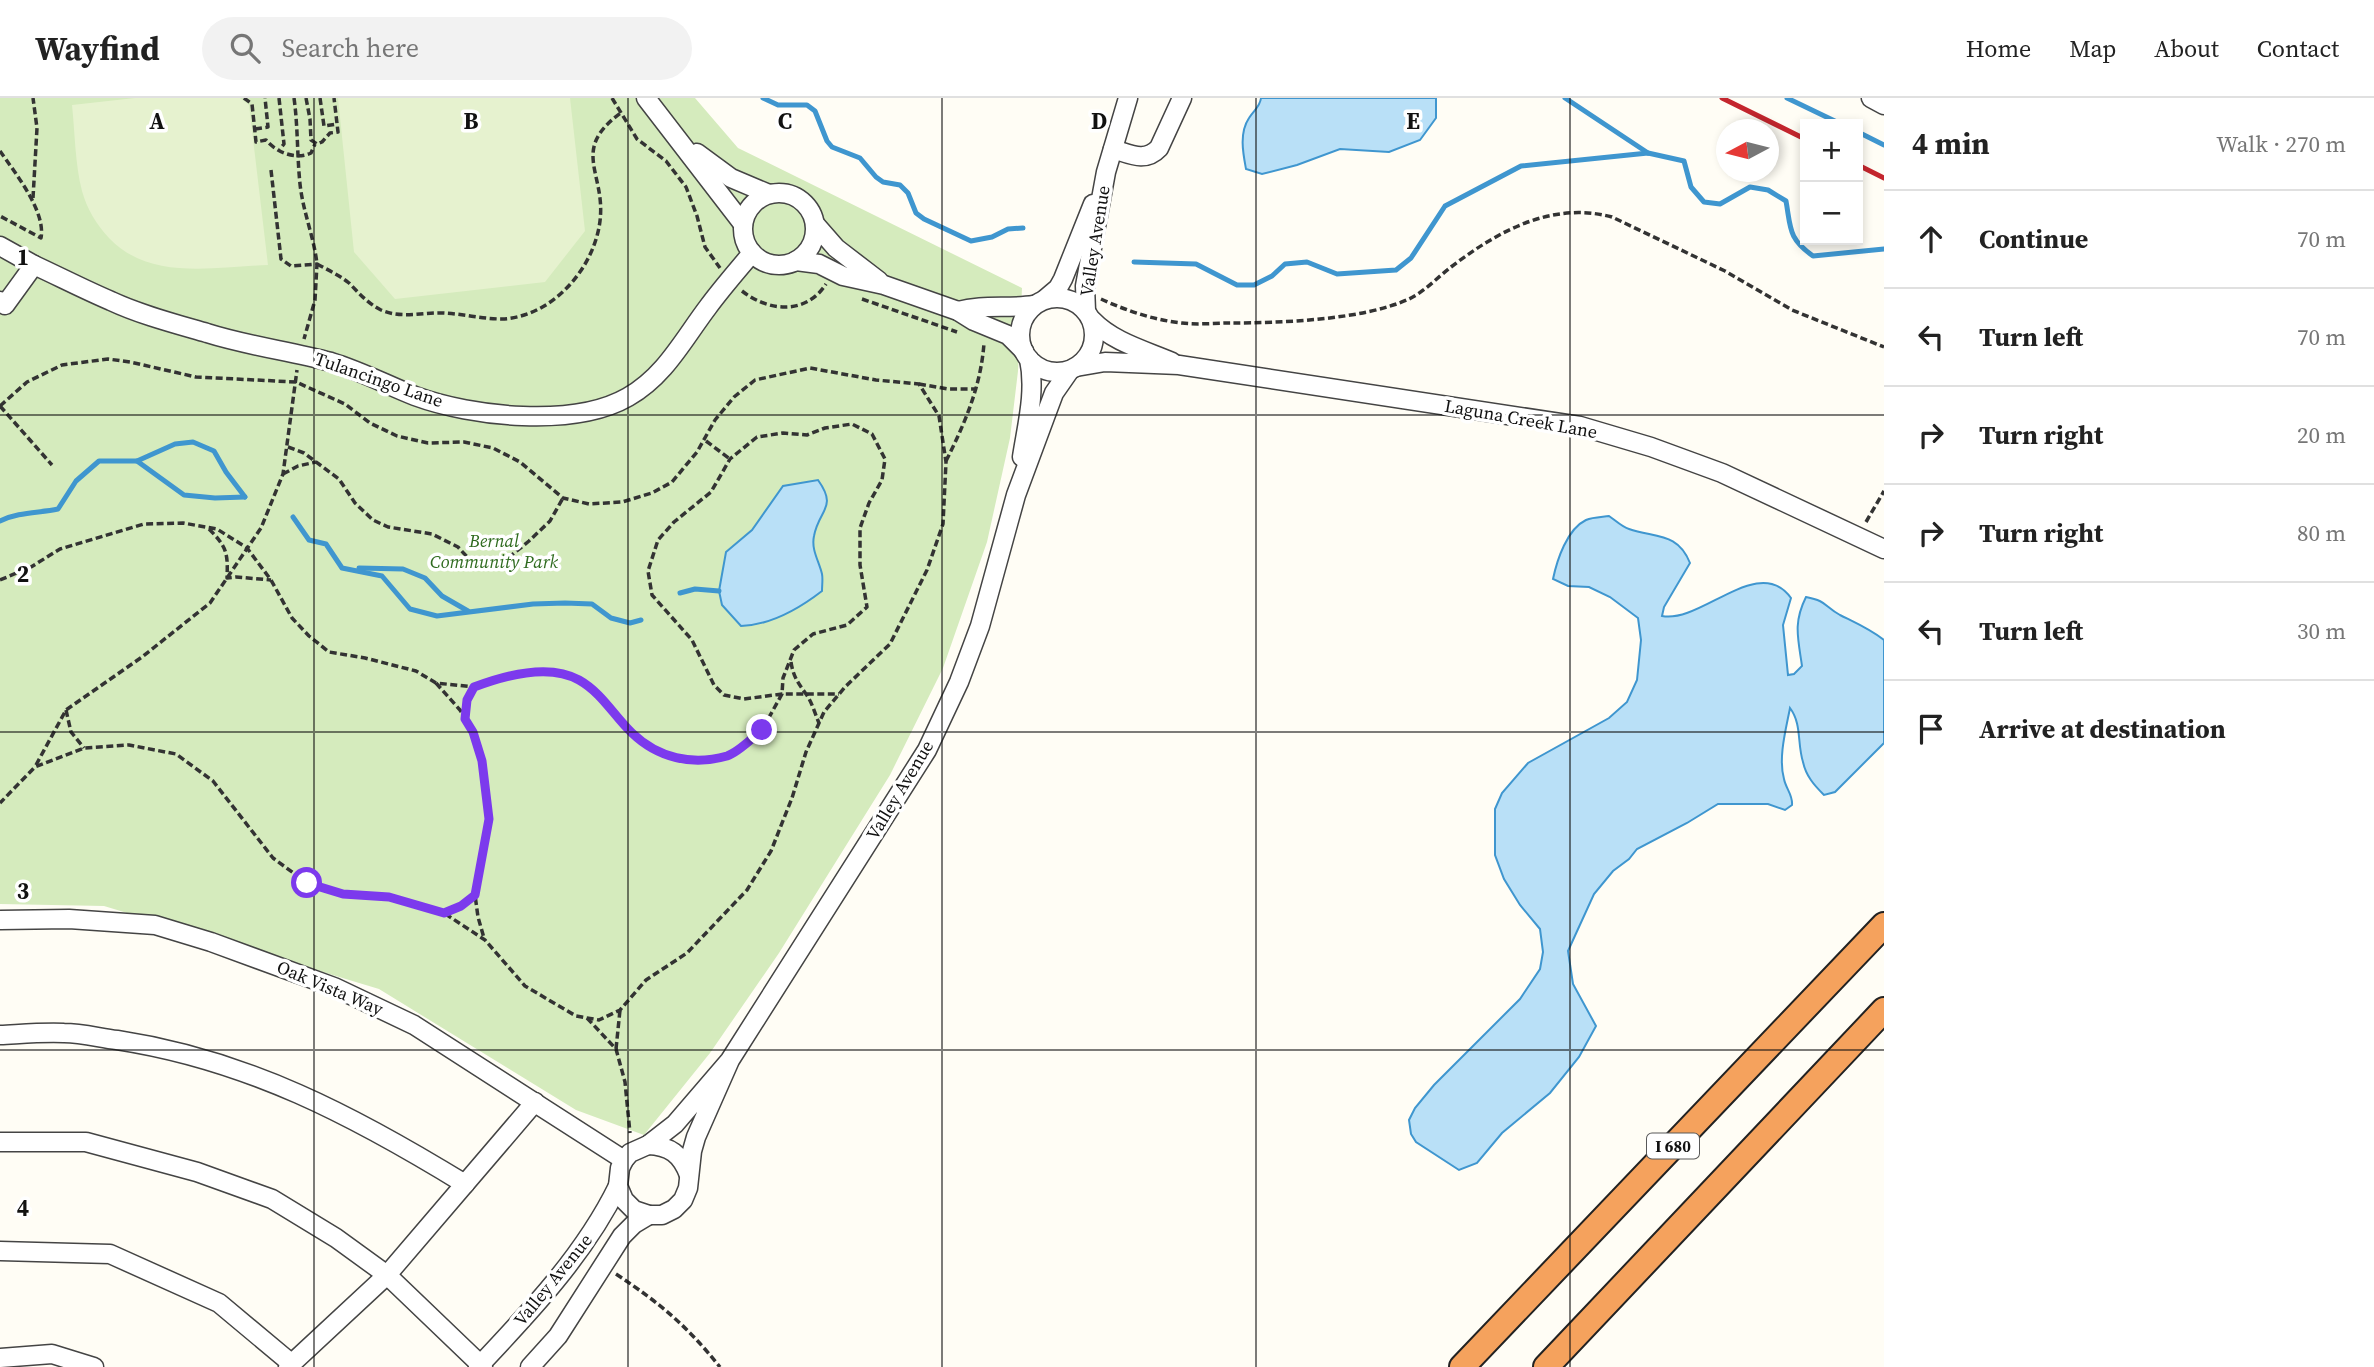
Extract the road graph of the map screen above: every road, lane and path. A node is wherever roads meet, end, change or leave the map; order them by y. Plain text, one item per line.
1 (33, 98) edge
2 (244, 98) edge
3 (265, 98) edge
4 (279, 98) edge
5 (294, 98) edge
6 (306, 98) edge
7 (320, 98) edge
8 (334, 98) edge
9 (646, 98) edge
10 (1128, 98) edge
11 (1182, 98) edge
12 (1871, 98) edge
13 (1884, 105) edge
14 (622, 112) dead end
15 (337, 124) junction
16 (255, 129) junction
17 (677, 138) junction
18 (315, 144) junction
19 (280, 149) junction
20 (1113, 149) junction
21 (0, 151) edge
22 (299, 156) junction
23 (271, 170) dead end
24 (1106, 172) junction
25 (769, 194) junction
26 (32, 200) junction
27 (0, 216) edge
28 (743, 224) junction
29 (815, 224) junction
30 (0, 246) edge
31 (752, 253) junction
32 (796, 261) junction
33 (317, 264) junction
34 (34, 265) junction
35 (884, 285) junction
36 (0, 301) edge
37 (1039, 302) junction
38 (1091, 309) junction
39 (958, 311) junction
40 (985, 341) dead end
41 (302, 344) dead end
42 (1884, 347) edge
43 (1026, 355) junction
44 (298, 363) dead end
45 (1179, 365) junction
46 (1073, 368) junction
47 (296, 382) junction
48 (919, 384) junction
49 (976, 389) junction
50 (0, 406) edge
51 (705, 441) junction
52 (288, 446) junction
53 (730, 459) junction
54 (316, 462) junction
55 (946, 462) junction
56 (52, 465) dead end
57 (283, 474) junction
58 (1884, 491) edge
59 (1016, 495) junction
60 (563, 498) junction
61 (207, 528) junction
62 (1859, 536) junction
63 (247, 548) junction
64 (1884, 549) edge
65 (227, 578) junction
66 (0, 580) edge
67 (271, 580) junction
68 (790, 660) junction
69 (436, 683) junction
70 (474, 687) junction
71 (782, 694) junction
72 (839, 694) junction
73 (807, 695) junction
74 (66, 710) junction
75 (465, 719) junction
76 (819, 723) junction
77 (84, 748) junction
78 (35, 767) junction
79 (0, 803) edge
80 (475, 895) junction
81 (444, 913) junction
82 (0, 920) edge
83 (1884, 925) edge
84 (485, 940) junction
85 (620, 1010) junction
86 (1884, 1010) edge
87 (586, 1018) junction
88 (0, 1035) edge
89 (615, 1049) junction
90 (730, 1060) junction
91 (535, 1102) junction
92 (630, 1133) dead end
93 (0, 1142) edge
94 (648, 1145) junction
95 (624, 1160) junction
96 (689, 1175) junction
97 (465, 1184) junction
98 (618, 1186) junction
99 (649, 1216) junction
100 (0, 1251) edge
101 (603, 1266) junction
102 (387, 1275) junction
103 (0, 1358) edge
104 (290, 1365) edge
105 (480, 1366) edge
106 (94, 1367) edge
107 (530, 1367) edge
108 (720, 1367) edge
109 (1462, 1367) edge
110 (1546, 1367) edge

1 - 26 path
2 - 16 path
3 - 16 path
4 - 19 path
5 - 22 path
6 - 18 path
7 - 15 path
8 - 15 path
9 - 17 street
10 - 20 street, Valley Avenue
11 - 20 street
12 - 13 street
14 - 33 path
15 - 18 path
16 - 19 path
17 - 25 street
17 - 28 street
18 - 22 path
19 - 22 path
20 - 24 street, Valley Avenue
21 - 26 path
22 - 33 path
23 - 33 path
24 - 37 street, Valley Avenue
24 - 38 street, Valley Avenue
25 - 28 street
25 - 29 street
26 - 27 path
28 - 31 street
29 - 32 street
29 - 35 street
30 - 34 street, Tulancingo Lane
31 - 32 street
31 - 34 street, Tulancingo Lane
32 - 35 street
33 - 41 path
34 - 36 street
35 - 39 street
37 - 38 street
37 - 39 street
37 - 43 street
38 - 42 path
38 - 45 street, Laguna Creek Lane
38 - 46 street
39 - 43 street
40 - 49 path
43 - 46 street
43 - 59 street, Valley Avenue
44 - 47 path
45 - 46 street, Laguna Creek Lane
45 - 62 street, Laguna Creek Lane
46 - 59 street, Valley Avenue
47 - 50 path
47 - 52 path
47 - 60 path
48 - 49 path
48 - 51 path
48 - 55 path
49 - 55 path
50 - 56 path
51 - 53 path
51 - 60 path
52 - 54 path
52 - 57 path
53 - 68 path
53 - 71 path
54 - 57 path
54 - 60 path
55 - 72 path
57 - 63 path
58 - 62 path
59 - 90 street, Valley Avenue
61 - 63 path
61 - 65 path
61 - 66 path
62 - 64 street, Laguna Creek Lane
63 - 65 path
63 - 67 path
65 - 67 path
65 - 74 path
67 - 69 path
68 - 71 path
68 - 73 path
69 - 70 path
69 - 75 path
70 - 71 path
70 - 75 path
71 - 73 path
72 - 73 path
72 - 76 path
73 - 76 path
74 - 77 path
74 - 78 path
75 - 80 path
76 - 85 path
77 - 78 path
77 - 81 path
78 - 79 path
80 - 81 path
80 - 84 path
81 - 84 path
82 - 91 street, Oak Vista Way
83 - 109 highway, I 680
84 - 87 path
85 - 87 path
85 - 89 path
86 - 110 highway
87 - 89 path
88 - 97 street
89 - 92 path
90 - 94 street, Valley Avenue
90 - 96 street, Valley Avenue
91 - 95 street, Oak Vista Way
91 - 97 street
93 - 102 street
94 - 95 street, Valley Avenue
94 - 96 street
95 - 98 street, Valley Avenue
96 - 99 street, Valley Avenue
97 - 102 street
98 - 99 street
98 - 105 street, Valley Avenue
99 - 101 street, Valley Avenue
100 - 104 street
101 - 107 street, Valley Avenue
101 - 108 path
102 - 104 street
102 - 105 street
103 - 106 street

